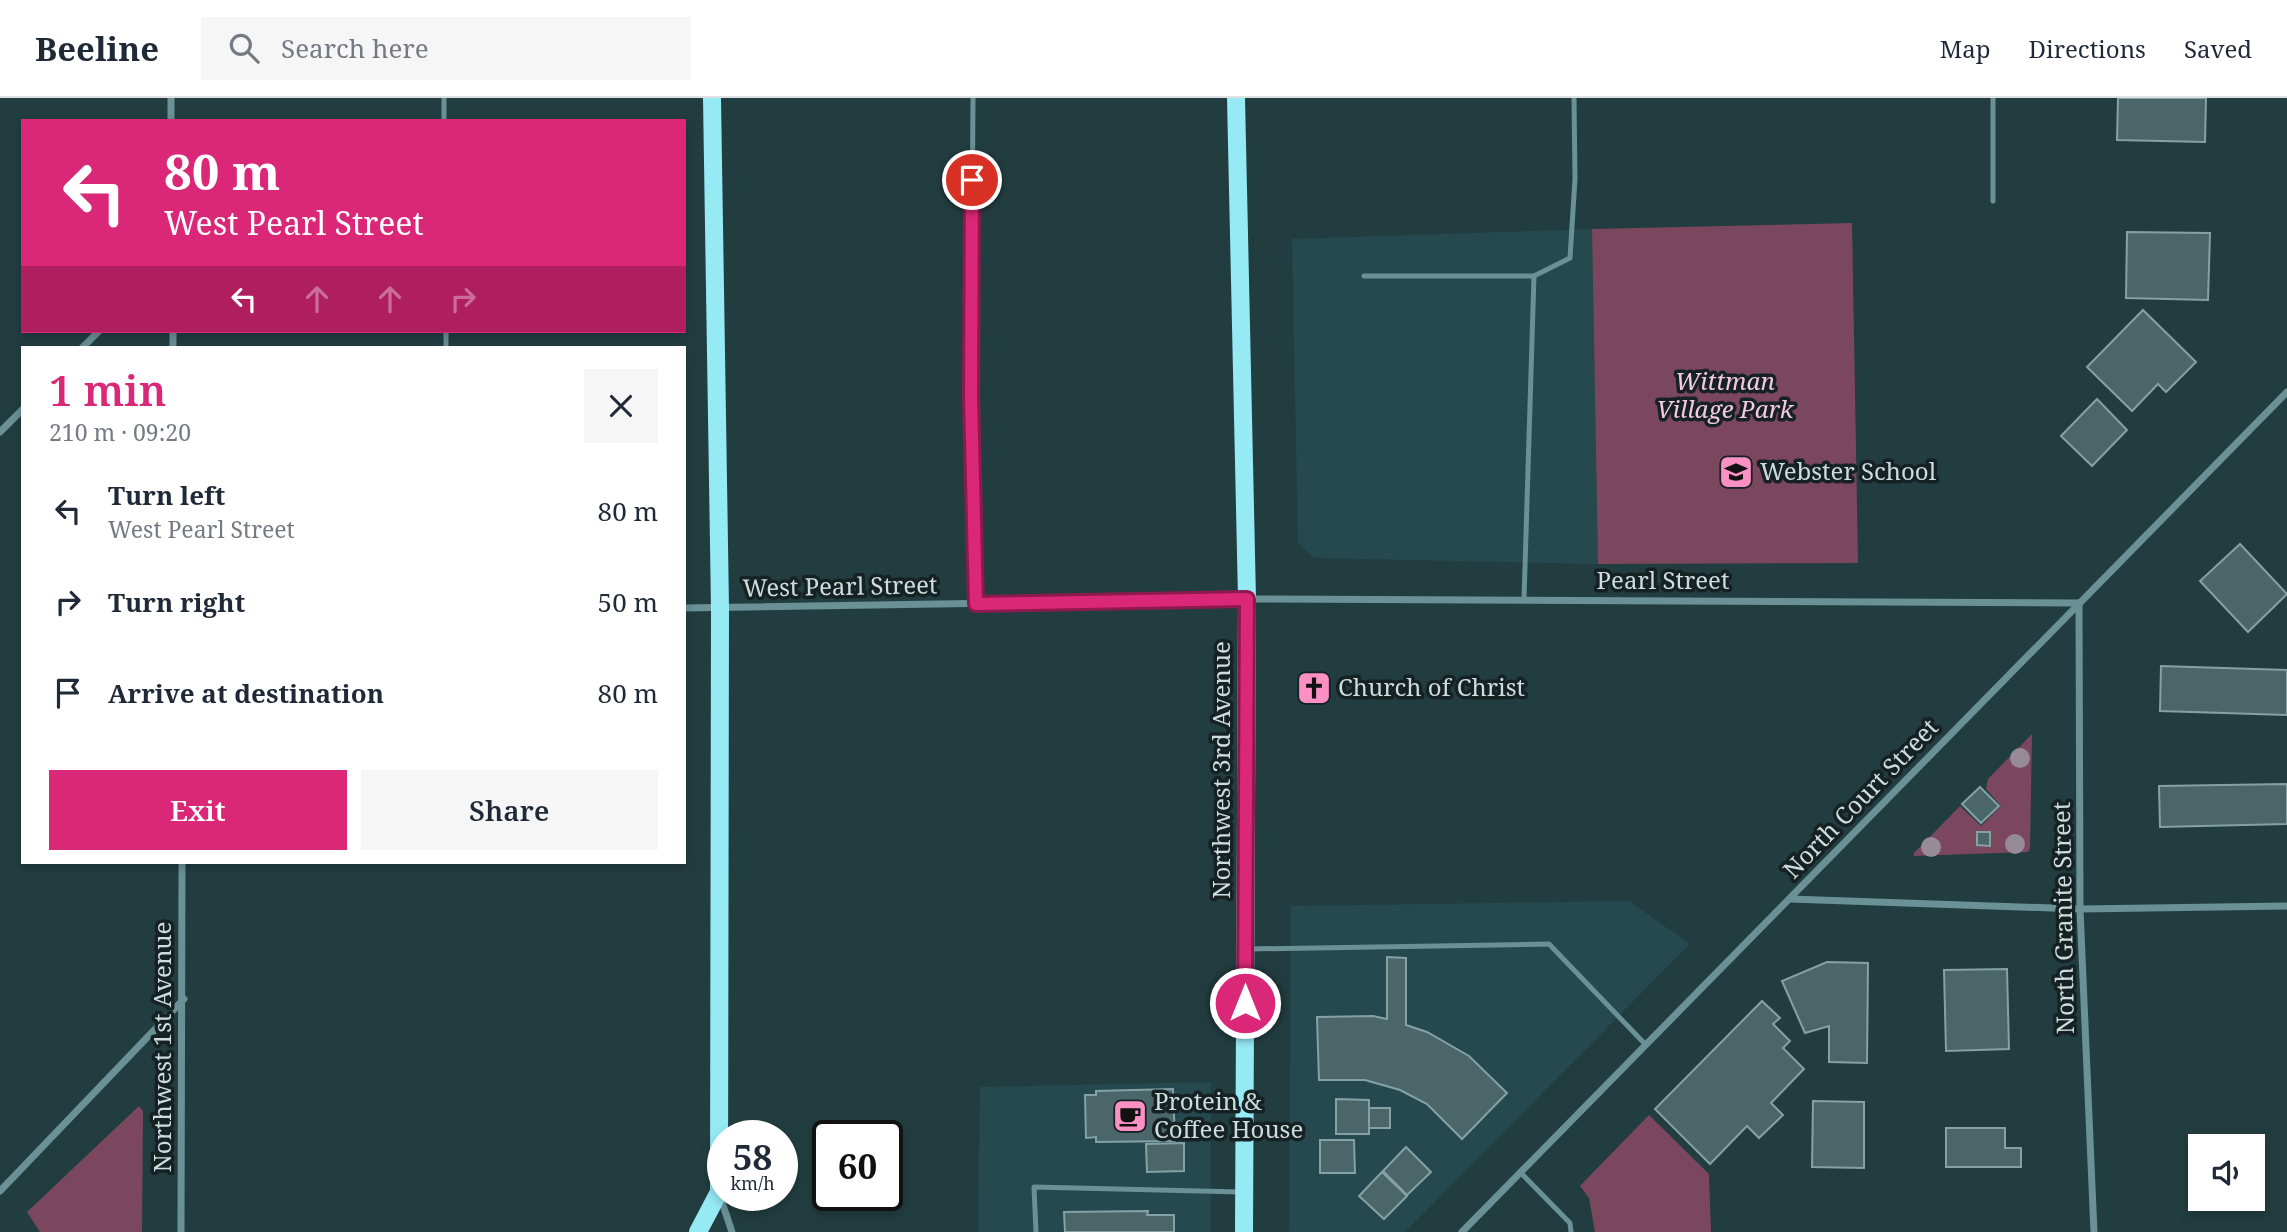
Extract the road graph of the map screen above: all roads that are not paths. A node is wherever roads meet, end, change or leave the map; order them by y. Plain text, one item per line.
1 (171, 98) edge
2 (444, 98) edge
3 (712, 98) edge
4 (973, 98) edge
5 (1236, 98) edge
6 (1574, 98) edge
7 (1993, 98) edge
8 (171, 119) edge
9 (444, 119) edge
10 (1993, 201) dead end
11 (1364, 276) dead end
12 (1534, 276) junction
13 (97, 333) edge
14 (84, 346) edge
15 (2287, 392) edge
16 (21, 411) edge
17 (0, 432) edge
18 (1247, 599) junction
19 (1524, 599) junction
20 (2079, 603) junction
21 (976, 604) junction
22 (686, 608) edge
23 (720, 608) junction
24 (182, 864) edge
25 (1790, 900) junction
26 (2287, 906) edge
27 (2080, 909) junction
28 (1245, 949) junction
29 (184, 999) junction
30 (1646, 1044) junction
31 (719, 1120) edge
32 (1521, 1173) junction
33 (0, 1191) edge
34 (1244, 1192) junction
35 (709, 1211) edge
36 (725, 1211) edge
37 (181, 1232) edge
38 (698, 1232) edge
39 (732, 1232) edge
40 (1036, 1232) edge
41 (1244, 1232) edge
42 (1462, 1232) edge
43 (1571, 1232) edge
44 (2094, 1232) edge

1 - 8 street
2 - 9 lane
3 - 23 main road
4 - 21 lane
5 - 18 main road, Northwest 3rd Avenue
6 - 12 lane
7 - 10 lane
11 - 12 lane
12 - 19 lane
13 - 14 street
15 - 20 street, North Court Street
16 - 17 street
18 - 19 street, Pearl Street
18 - 21 street, West Pearl Street
18 - 28 main road, Northwest 3rd Avenue
19 - 20 street, Pearl Street
20 - 25 street, North Court Street
20 - 27 street, North Granite Street
21 - 23 street, West Pearl Street
22 - 23 street, West Pearl Street
23 - 31 main road
24 - 29 street, Northwest 1st Avenue
25 - 27 street
25 - 30 street, North Court Street
26 - 27 street
27 - 44 street, North Granite Street
28 - 30 lane
28 - 34 main road, Northwest 3rd Avenue
29 - 33 street
29 - 37 street, Northwest 1st Avenue
30 - 32 street, North Court Street
32 - 42 street, North Court Street
32 - 43 lane
34 - 40 lane
34 - 41 main road, Northwest 3rd Avenue
35 - 38 main road
36 - 39 street

